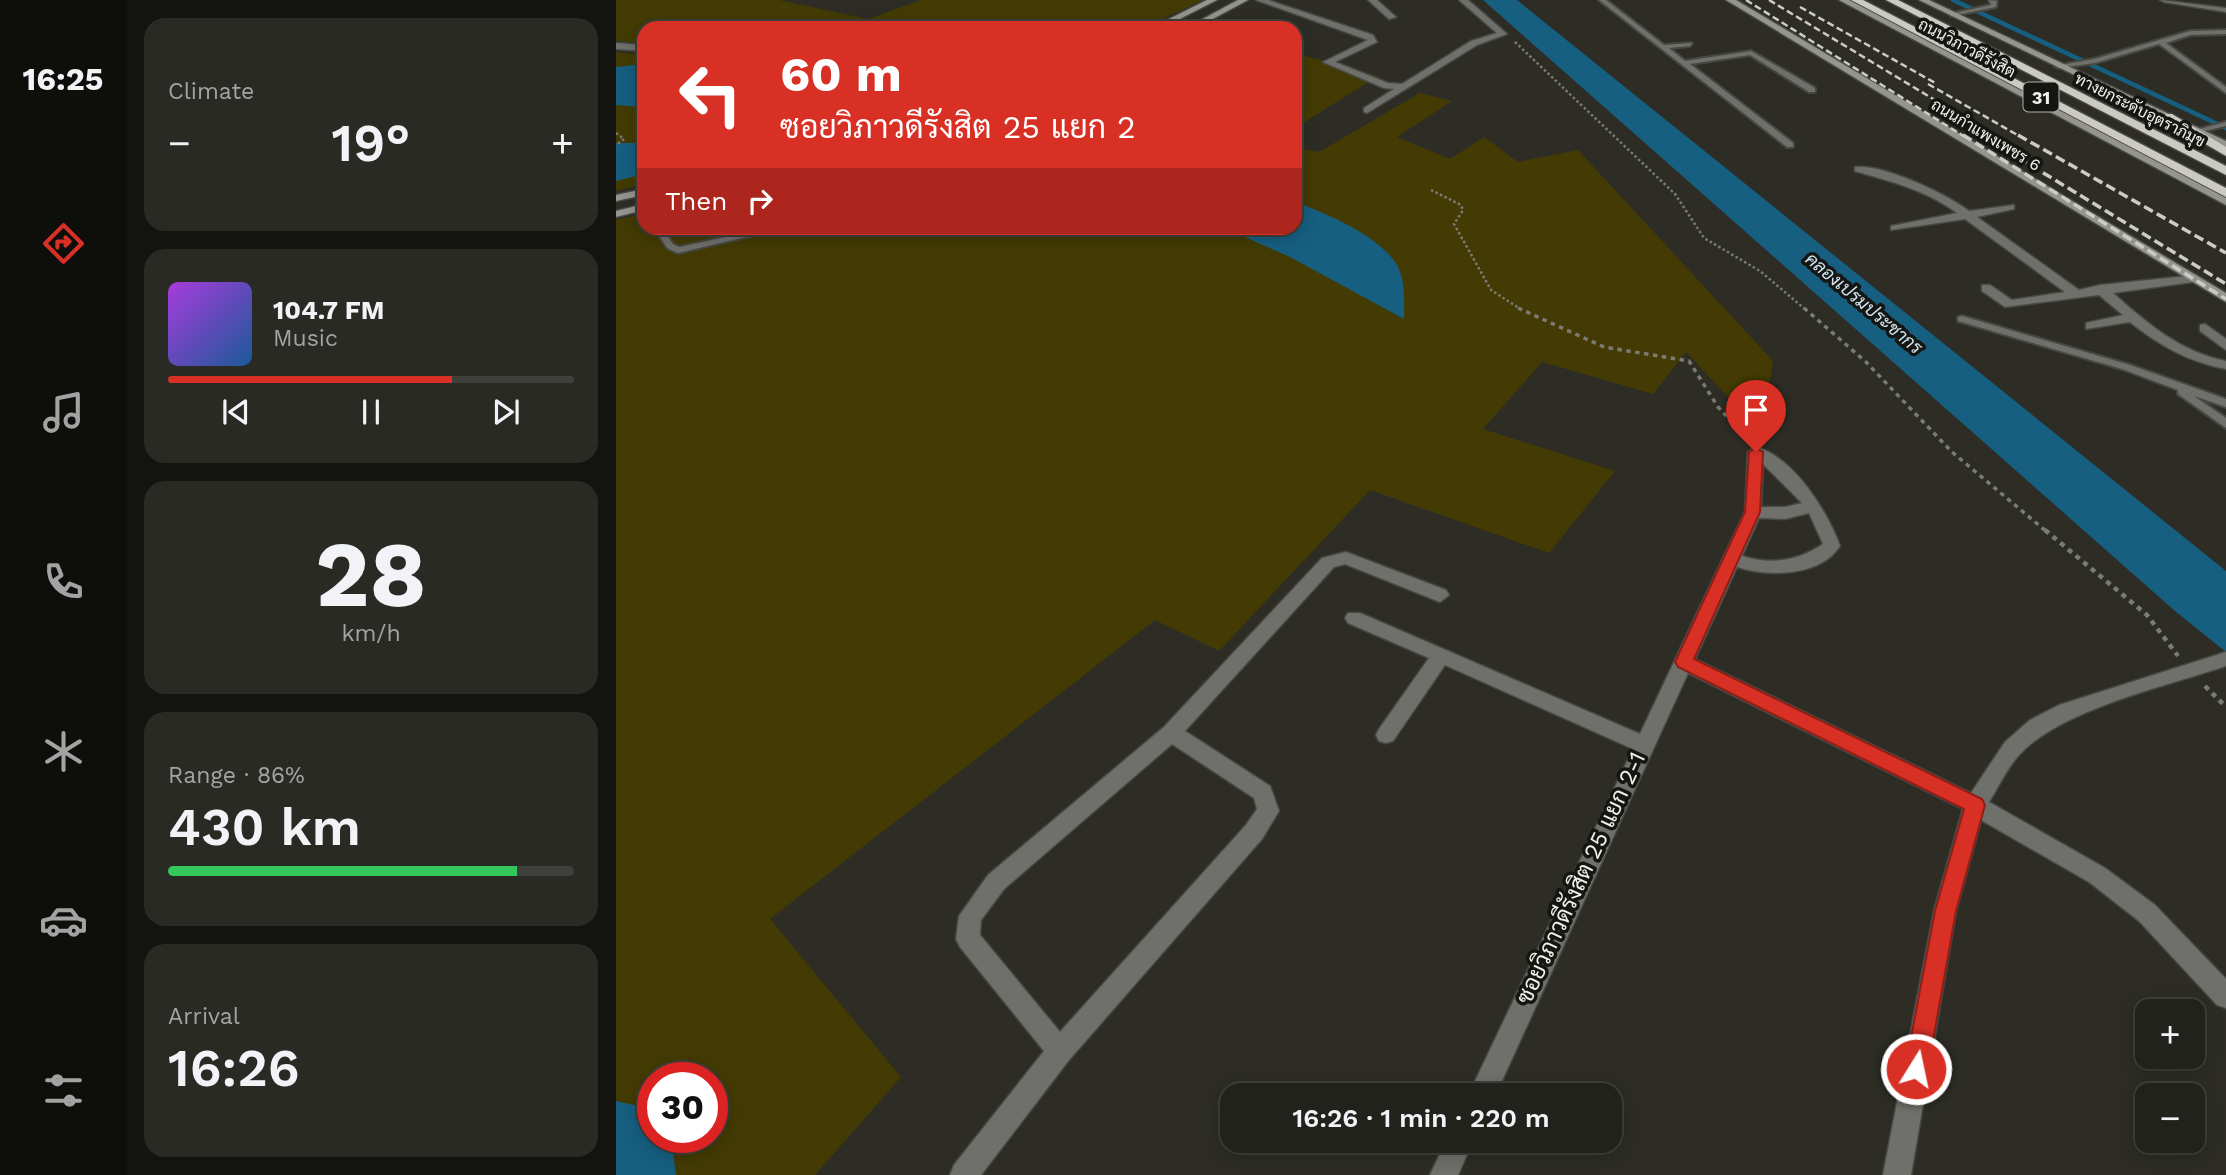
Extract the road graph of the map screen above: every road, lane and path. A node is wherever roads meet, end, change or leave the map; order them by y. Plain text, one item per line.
1 (1213, 0) edge
2 (1244, 0) edge
3 (1260, 0) edge
4 (1372, 0) edge
5 (1463, 0) edge
6 (1602, 0) edge
7 (1730, 0) edge
8 (1843, 0) edge
9 (1856, 0) edge
10 (1874, 0) edge
11 (1891, 0) edge
12 (1902, 0) edge
13 (1923, 0) edge
14 (1992, 0) edge
15 (2164, 0) edge
16 (2226, 10) edge
17 (1952, 14) junction
18 (1392, 17) dead end
19 (1170, 21) edge
20 (1203, 21) edge
21 (2226, 32) edge
22 (1503, 34) junction
23 (2163, 41) junction
24 (1690, 44) dead end
25 (616, 46) edge
26 (1662, 47) junction
27 (637, 48) edge
28 (1683, 63) junction
29 (2059, 66) junction
30 (1402, 86) junction
31 (1812, 90) dead end
32 (2226, 90) edge
33 (1367, 110) dead end
34 (2168, 117) junction
35 (2226, 124) edge
36 (2196, 131) junction
37 (616, 133) edge
38 (2104, 137) junction
39 (618, 144) edge
40 (1790, 145) dead end
41 (2226, 145) edge
42 (2226, 152) edge
43 (2226, 158) edge
44 (1859, 169) dead end
45 (2226, 171) edge
46 (2226, 181) edge
47 (1431, 190) dead end
48 (637, 193) edge
49 (2226, 193) edge
50 (616, 198) edge
51 (2226, 202) edge
52 (2010, 207) dead end
53 (637, 209) edge
54 (616, 214) edge
55 (1966, 214) junction
56 (1895, 228) dead end
57 (663, 235) edge
58 (747, 235) edge
59 (2193, 278) junction
60 (1986, 288) dead end
61 (2100, 289) junction
62 (2074, 293) junction
63 (2226, 298) edge
64 (2133, 317) junction
65 (1962, 319) dead end
66 (2091, 326) dead end
67 (2205, 328) dead end
68 (2226, 346) edge
69 (2226, 365) edge
70 (2166, 381) junction
71 (2226, 403) edge
72 (2226, 424) edge
73 (1756, 452) junction
74 (1814, 506) junction
75 (1752, 512) junction
76 (1732, 559) junction
77 (1440, 595) dead end
78 (1354, 618) dead end
79 (1441, 655) junction
80 (2221, 661) edge
81 (1684, 662) junction
82 (2191, 672) junction
83 (2226, 707) edge
84 (1171, 733) junction
85 (1386, 735) dead end
86 (1643, 744) junction
87 (1975, 805) junction
88 (2226, 996) edge
89 (1060, 1051) junction
90 (1487, 1083) edge
91 (1454, 1153) edge
92 (964, 1175) edge
93 (1444, 1175) edge
94 (1897, 1175) edge

1 - 19 main road
2 - 20 main road
3 - 30 street
4 - 18 street
5 - 22 street
6 - 26 lane
7 - 59 main road, ถนนกำแพงเพชร 6
8 - 38 main road, ถนนวิภาวดีรังสิต / 31
9 - 49 highway, ถนนวิภาวดีรังสิต / 31
10 - 46 highway, ทางยกระดับอุตราภิมุข / 31
11 - 45 highway, ทางยกระดับอุตราภิมุข / 31
12 - 43 highway, ถนนวิภาวดีรังสิต / 31
13 - 17 main road, ถนนวิภาวดีรังสิต / 31
14 - 17 lane
15 - 16 street
17 - 29 main road, ถนนวิภาวดีรังสิต / 31
21 - 23 lane
22 - 30 street
22 - 82 path
23 - 29 lane
23 - 32 lane
24 - 26 lane
25 - 27 street
26 - 28 lane
28 - 31 lane
28 - 40 lane
29 - 34 main road, ถนนวิภาวดีรังสิต / 31
30 - 33 street
34 - 36 main road, ถนนวิภาวดีรังสิต / 31
34 - 42 highway
35 - 36 lane
36 - 41 main road, ถนนวิภาวดีรังสิต / 31
37 - 39 path
38 - 49 highway
38 - 51 main road, ถนนวิภาวดีรังสิต / 31
44 - 55 street
47 - 73 path
48 - 50 main road
52 - 55 street
53 - 54 main road
55 - 56 street
55 - 62 street
57 - 58 lane
59 - 61 street
59 - 63 main road, ถนนกำแพงเพชร 6
60 - 62 street
61 - 62 street
61 - 64 street
64 - 66 street
64 - 69 street
65 - 70 lane
67 - 68 street
70 - 71 lane
70 - 72 lane
73 - 74 street
73 - 75 street, ซอยวิภาวดีรังสิต 25 แยก 2-1
74 - 75 street
74 - 76 street
75 - 76 street, ซอยวิภาวดีรังสิต 25 แยก 2-1
76 - 81 street, ซอยวิภาวดีรังสิต 25 แยก 2-1
77 - 84 street
78 - 79 street
79 - 85 street
79 - 86 street
80 - 82 street
81 - 86 street, ซอยวิภาวดีรังสิต 25 แยก 2-1
81 - 87 street
82 - 83 path
82 - 87 street
84 - 89 street
84 - 89 street
86 - 90 street, ซอยวิภาวดีรังสิต 25 แยก 2-1
87 - 88 street
87 - 94 street
89 - 92 street
91 - 93 street

